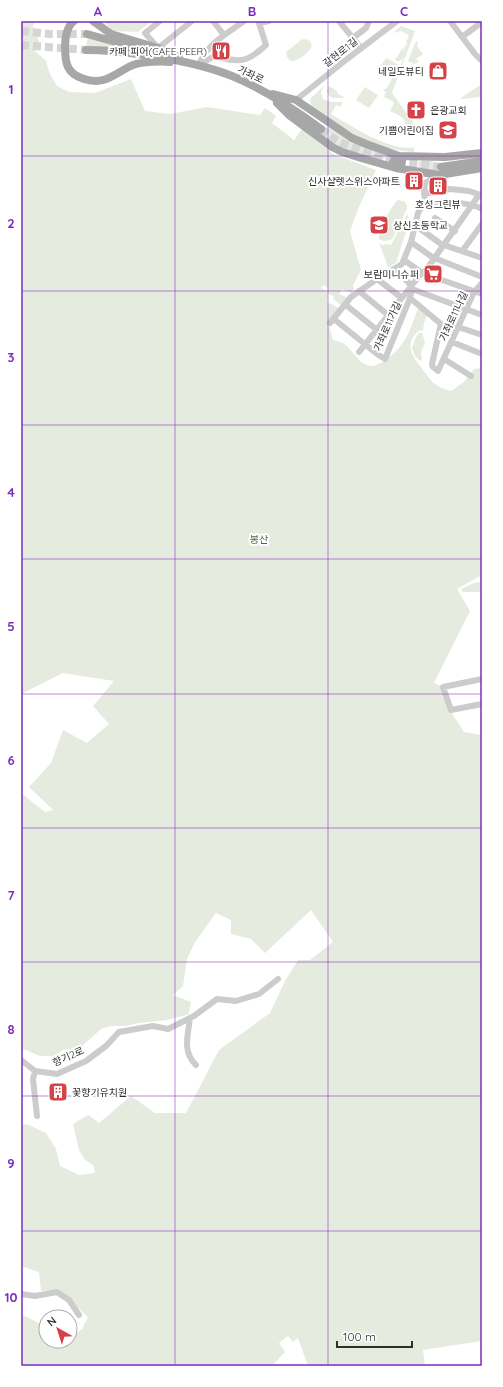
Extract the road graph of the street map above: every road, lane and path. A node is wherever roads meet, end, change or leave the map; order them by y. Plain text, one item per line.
1 (74, 21) edge
2 (93, 21) edge
3 (160, 21) edge
4 (192, 21) edge
5 (213, 21) edge
6 (244, 21) edge
7 (269, 21) edge
8 (339, 21) edge
9 (369, 21) edge
10 (397, 21) edge
11 (450, 21) edge
12 (259, 22) edge
13 (482, 22) edge
14 (87, 34) tunnel mouth
15 (224, 35) junction
16 (462, 37) junction
17 (353, 38) junction
18 (158, 48) junction
19 (361, 48) junction
20 (86, 50) tunnel mouth
21 (163, 58) junction
22 (482, 61) edge
23 (198, 66) junction
24 (266, 93) junction
25 (296, 100) junction
26 (321, 129) tunnel mouth
27 (382, 150) junction
28 (482, 153) edge
29 (399, 156) junction
30 (430, 156) junction
31 (482, 161) edge
32 (381, 164) junction
33 (396, 168) junction
34 (482, 168) edge
35 (440, 171) junction
36 (427, 173) junction
37 (444, 190) junction
38 (424, 194) junction
39 (481, 195) edge
40 (444, 202) junction
41 (424, 205) junction
42 (472, 205) junction
43 (482, 209) edge
44 (435, 218) dead end
45 (482, 224) edge
46 (415, 225) junction
47 (455, 231) junction
48 (411, 242) junction
49 (445, 244) junction
50 (463, 250) junction
51 (435, 258) junction
52 (482, 258) edge
53 (404, 260) junction
54 (394, 269) junction
55 (422, 273) junction
56 (482, 277) edge
57 (377, 279) junction
58 (482, 283) edge
59 (412, 288) junction
60 (360, 291) junction
61 (474, 292) junction
62 (482, 294) edge
63 (402, 298) junction
64 (410, 298) junction
65 (346, 305) junction
66 (466, 310) junction
67 (388, 315) junction
68 (482, 316) edge
69 (458, 327) junction
70 (377, 330) junction
71 (482, 335) edge
72 (452, 342) junction
73 (366, 344) junction
74 (359, 352) dead end
75 (482, 354) edge
76 (444, 359) junction
77 (438, 371) joint
78 (471, 376) dead end
79 (482, 678) edge
80 (482, 704) edge
81 (278, 979) dead end
82 (190, 1018) junction
83 (21, 1060) edge
84 (196, 1065) dead end
85 (35, 1072) junction
86 (37, 1116) dead end
87 (21, 1294) edge
88 (79, 1315) dead end

1 - 23 main road
2 - 18 main road
3 - 18 street
4 - 18 street
5 - 15 street
6 - 15 street
7 - 12 street
8 - 17 street
9 - 17 street
10 - 19 street, 갈현로1길
11 - 16 street
12 - 23 street
13 - 16 street
14 - 21 main road, 가좌로
15 - 23 street
16 - 22 street
17 - 19 street
18 - 23 main road
19 - 25 street, 갈현로1길
20 - 21 main road, 가좌로
21 - 23 main road, 가좌로
23 - 24 main road, 가좌로
24 - 25 main road
24 - 26 main road, 가좌로
24 - 32 main road
25 - 27 main road
27 - 29 main road
27 - 32 main road
28 - 30 main road
29 - 30 main road
29 - 33 main road
30 - 36 main road
31 - 35 main road
32 - 33 main road
33 - 36 main road
34 - 35 main road
35 - 36 main road
35 - 38 street
37 - 38 street, 가좌로11가길
37 - 39 street, 가좌로11가길
37 - 40 street
38 - 41 street
39 - 42 street, 가좌로11가길
40 - 41 street
40 - 42 street
41 - 46 street
42 - 43 street
42 - 47 street, 가좌로11가길
44 - 47 street
45 - 50 street
46 - 48 street
46 - 49 street
47 - 49 street, 가좌로11가길
48 - 51 street
48 - 53 street
49 - 50 street
49 - 51 street, 가좌로11가길
50 - 52 street
51 - 55 street, 가좌로11가길
51 - 56 street
53 - 54 street
53 - 55 street
54 - 57 street
54 - 59 street
55 - 59 street, 가좌로11가길
55 - 61 street
57 - 60 street
57 - 63 street
58 - 61 street, 가좌로11나길
59 - 63 street, 가좌로11가길
59 - 64 street
59 - 66 street
60 - 65 street
60 - 67 street, 가좌로11가길
61 - 62 street
61 - 66 street, 가좌로11나길
63 - 67 street, 가좌로11가길
64 - 73 street, 가좌로11가길
64 - 77 street, 가좌로11가길
65 - 70 street, 가좌로11가길
65 - 73 street, 가좌로11가길
66 - 68 street
66 - 69 street, 가좌로11나길
67 - 70 street, 가좌로11가길
69 - 71 street
69 - 72 street, 가좌로11나길
70 - 73 street, 가좌로11가길
72 - 75 street
72 - 76 street, 가좌로11나길
73 - 74 street, 가좌로11가길
76 - 77 street, 가좌로11나길
76 - 78 street
79 - 80 street
81 - 82 street
82 - 84 street
82 - 85 street, 향기2로
83 - 85 street
85 - 86 street
87 - 88 street

